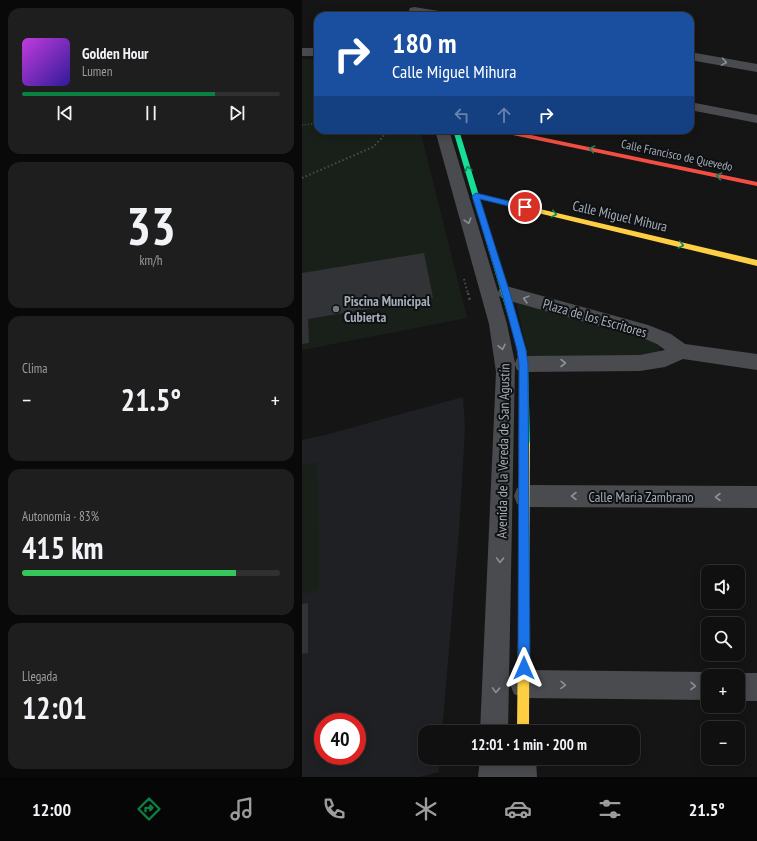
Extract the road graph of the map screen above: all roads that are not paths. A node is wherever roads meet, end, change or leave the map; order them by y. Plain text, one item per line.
1 (414, 9) edge
2 (430, 12) edge
3 (302, 52) edge
4 (314, 52) edge
5 (694, 57) edge
6 (757, 68) edge
7 (694, 107) edge
8 (757, 119) edge
9 (443, 134) edge
10 (457, 134) edge
11 (517, 134) edge
12 (757, 184) edge
13 (476, 196) junction
14 (757, 263) edge
15 (506, 293) junction
16 (681, 351) junction
17 (757, 362) edge
18 (524, 364) junction
19 (525, 496) junction
20 (757, 497) edge
21 (524, 684) junction
22 (701, 686) edge
23 (745, 687) edge
24 (757, 687) edge
25 (494, 725) edge
26 (523, 725) edge
27 (494, 765) edge
28 (522, 765) edge
29 (493, 777) edge
30 (522, 777) edge

1 - 2 street
3 - 4 street
5 -> 6 street
7 - 8 street
9 -> 25 street, Avenida de la Vereda de San Agustín
13 -> 10 street, Avenida de la Vereda de San Agustín
12 -> 11 street, Calle Francisco de Quevedo
13 -> 14 street, Calle Miguel Mihura
13 - 15 street, Avenida de la Vereda de San Agustín
16 -> 15 street, Plaza de los Escritores
15 - 18 street, Avenida de la Vereda de San Agustín
16 - 17 street, Plaza de los Escritores
18 -> 16 street, Plaza de los Escritores
18 - 19 street, Avenida de la Vereda de San Agustín
20 -> 19 street, Calle María Zambrano
19 - 21 street, Avenida de la Vereda de San Agustín
21 -> 22 street
21 - 26 street, Avenida de la Vereda de San Agustín
23 - 24 street
27 - 29 street
28 - 30 street

